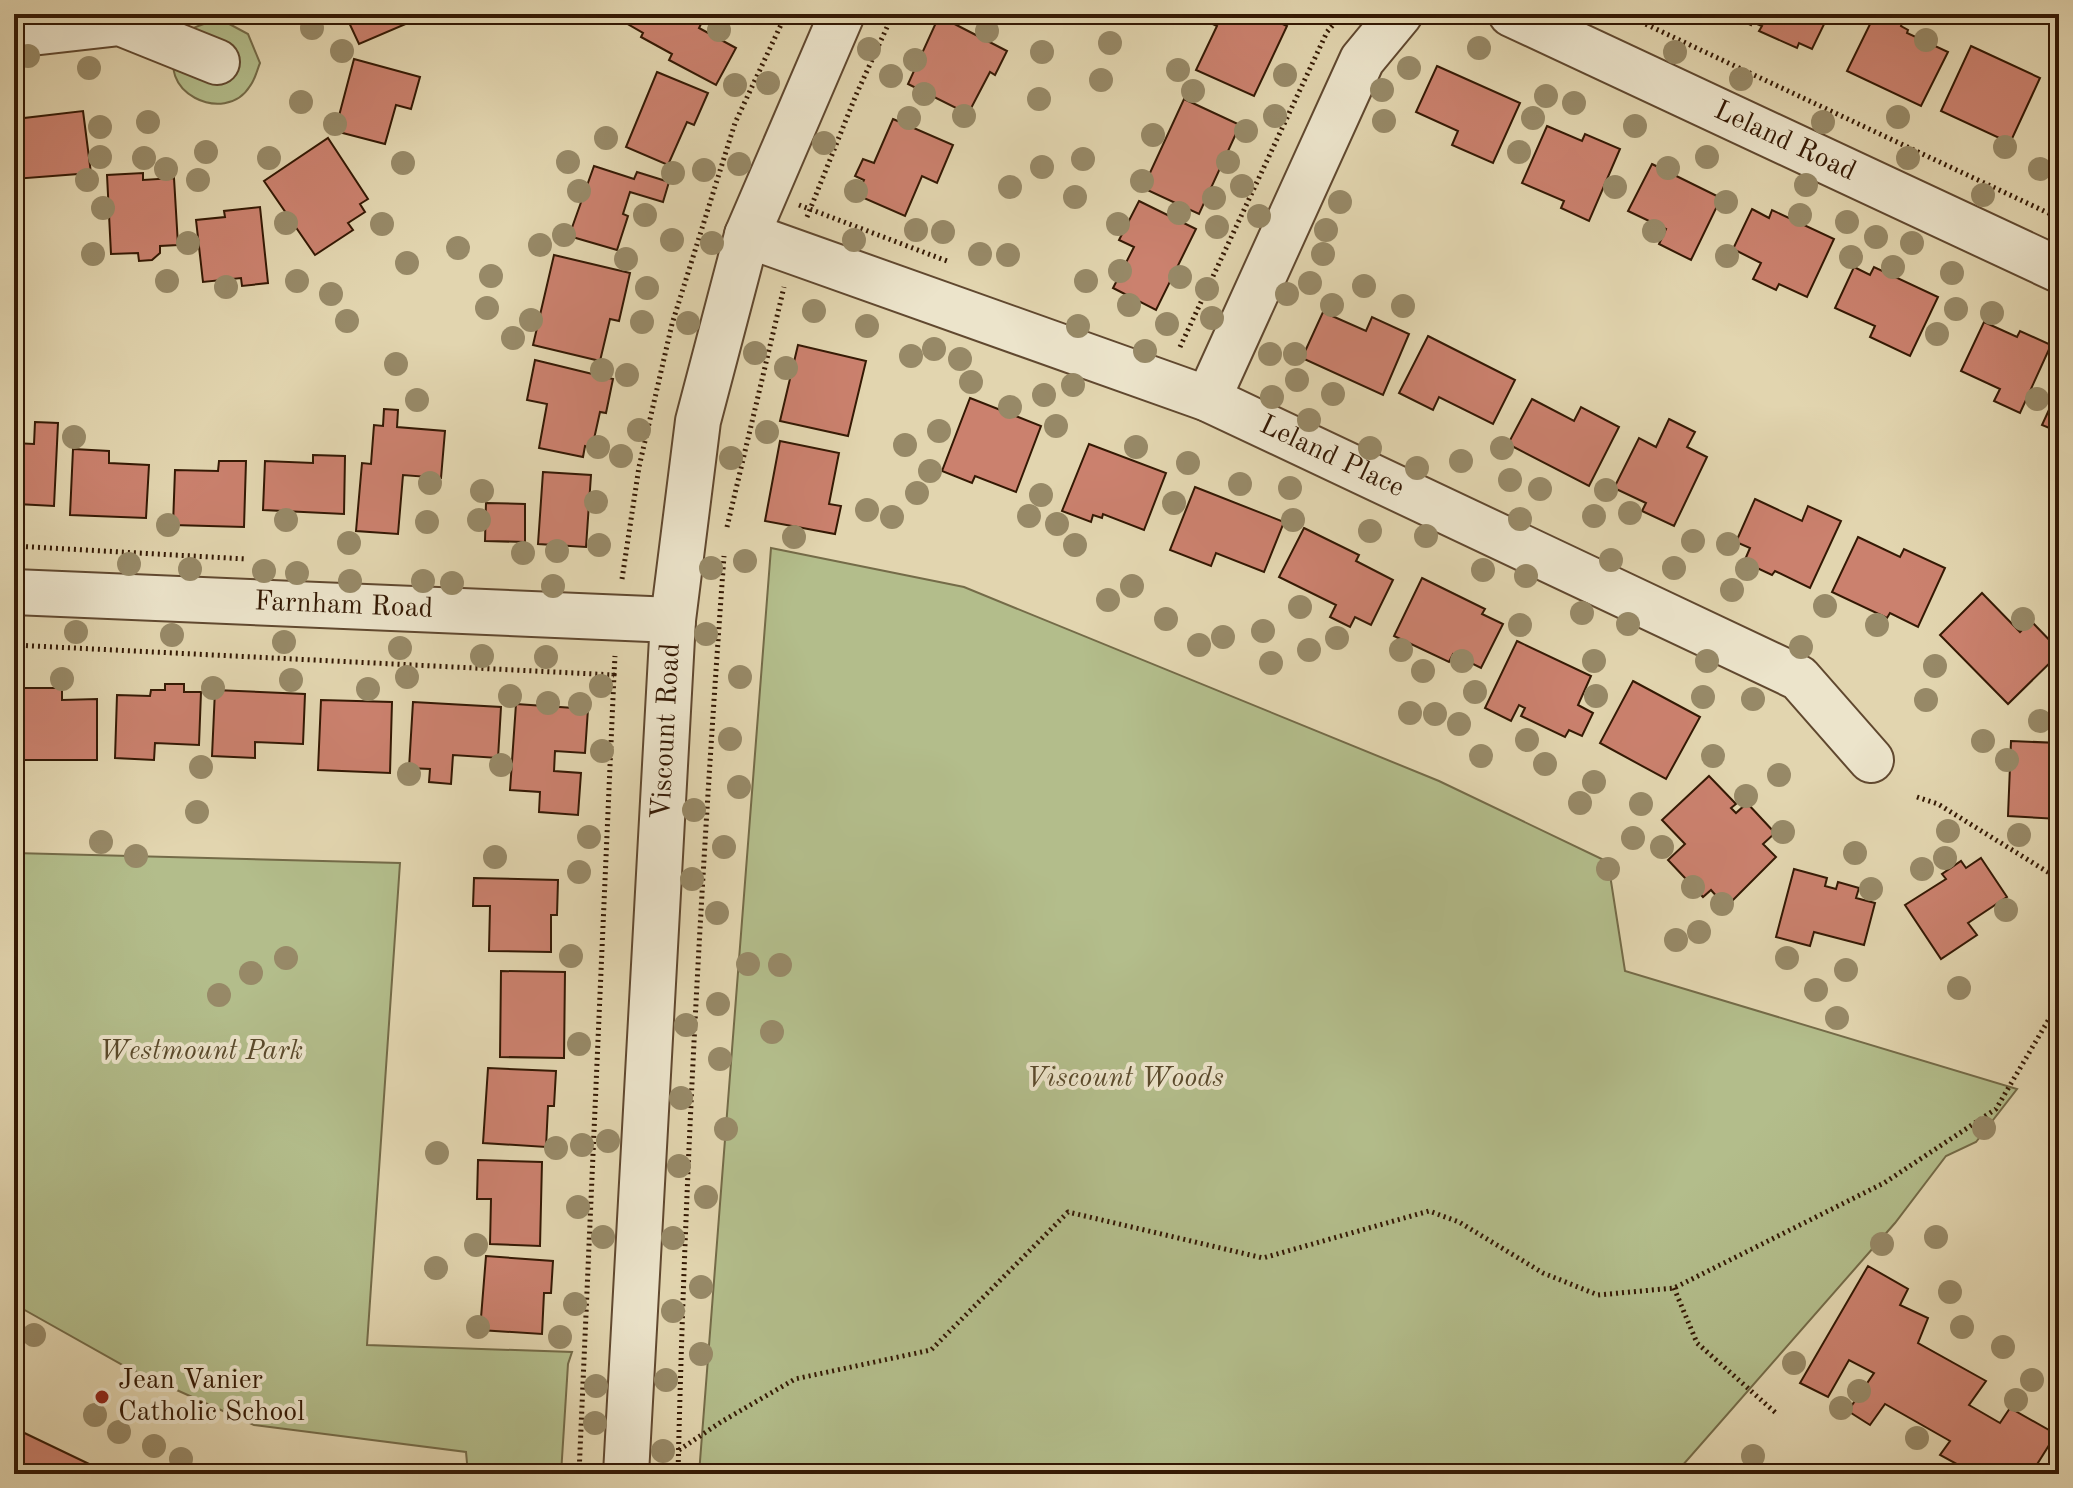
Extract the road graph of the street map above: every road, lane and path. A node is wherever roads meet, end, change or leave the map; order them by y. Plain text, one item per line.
1 (786, 14) edge
2 (842, 14) edge
3 (893, 14) edge
4 (1342, 14) edge
5 (1400, 14) edge
6 (1511, 14) edge
7 (1624, 14) edge
8 (14, 35) edge
9 (217, 62) dead end
10 (2059, 218) edge
11 (747, 235) junction
12 (958, 265) dead end
13 (2059, 270) edge
14 (786, 276) dead end
15 (1179, 349) dead end
16 (1208, 399) junction
17 (725, 534) dead end
18 (14, 546) edge
19 (724, 548) dead end
20 (248, 559) dead end
21 (607, 579) dead end
22 (14, 592) edge
23 (673, 620) junction
24 (14, 645) edge
25 (1871, 760) dead end
26 (1917, 797) dead end
27 (2059, 879) edge
28 (2059, 1002) edge
29 (1674, 1288) junction
30 (1777, 1414) dead end
31 (679, 1450) junction
32 (579, 1474) edge
33 (626, 1474) edge
34 (678, 1474) edge

1 - 21 path
2 - 11 street, Viscount Road
3 - 12 path
4 - 15 path
5 - 16 street
6 - 13 street, Leland Road
7 - 10 path
8 - 9 street
11 - 16 street, Leland Place
11 - 23 street, Viscount Road
14 - 17 path
16 - 25 street, Leland Place
18 - 20 path
19 - 31 path
22 - 23 street, Farnham Road
23 - 33 street, Viscount Road
24 - 32 path
26 - 27 path
28 - 29 path
29 - 30 path
29 - 31 path
31 - 34 path

